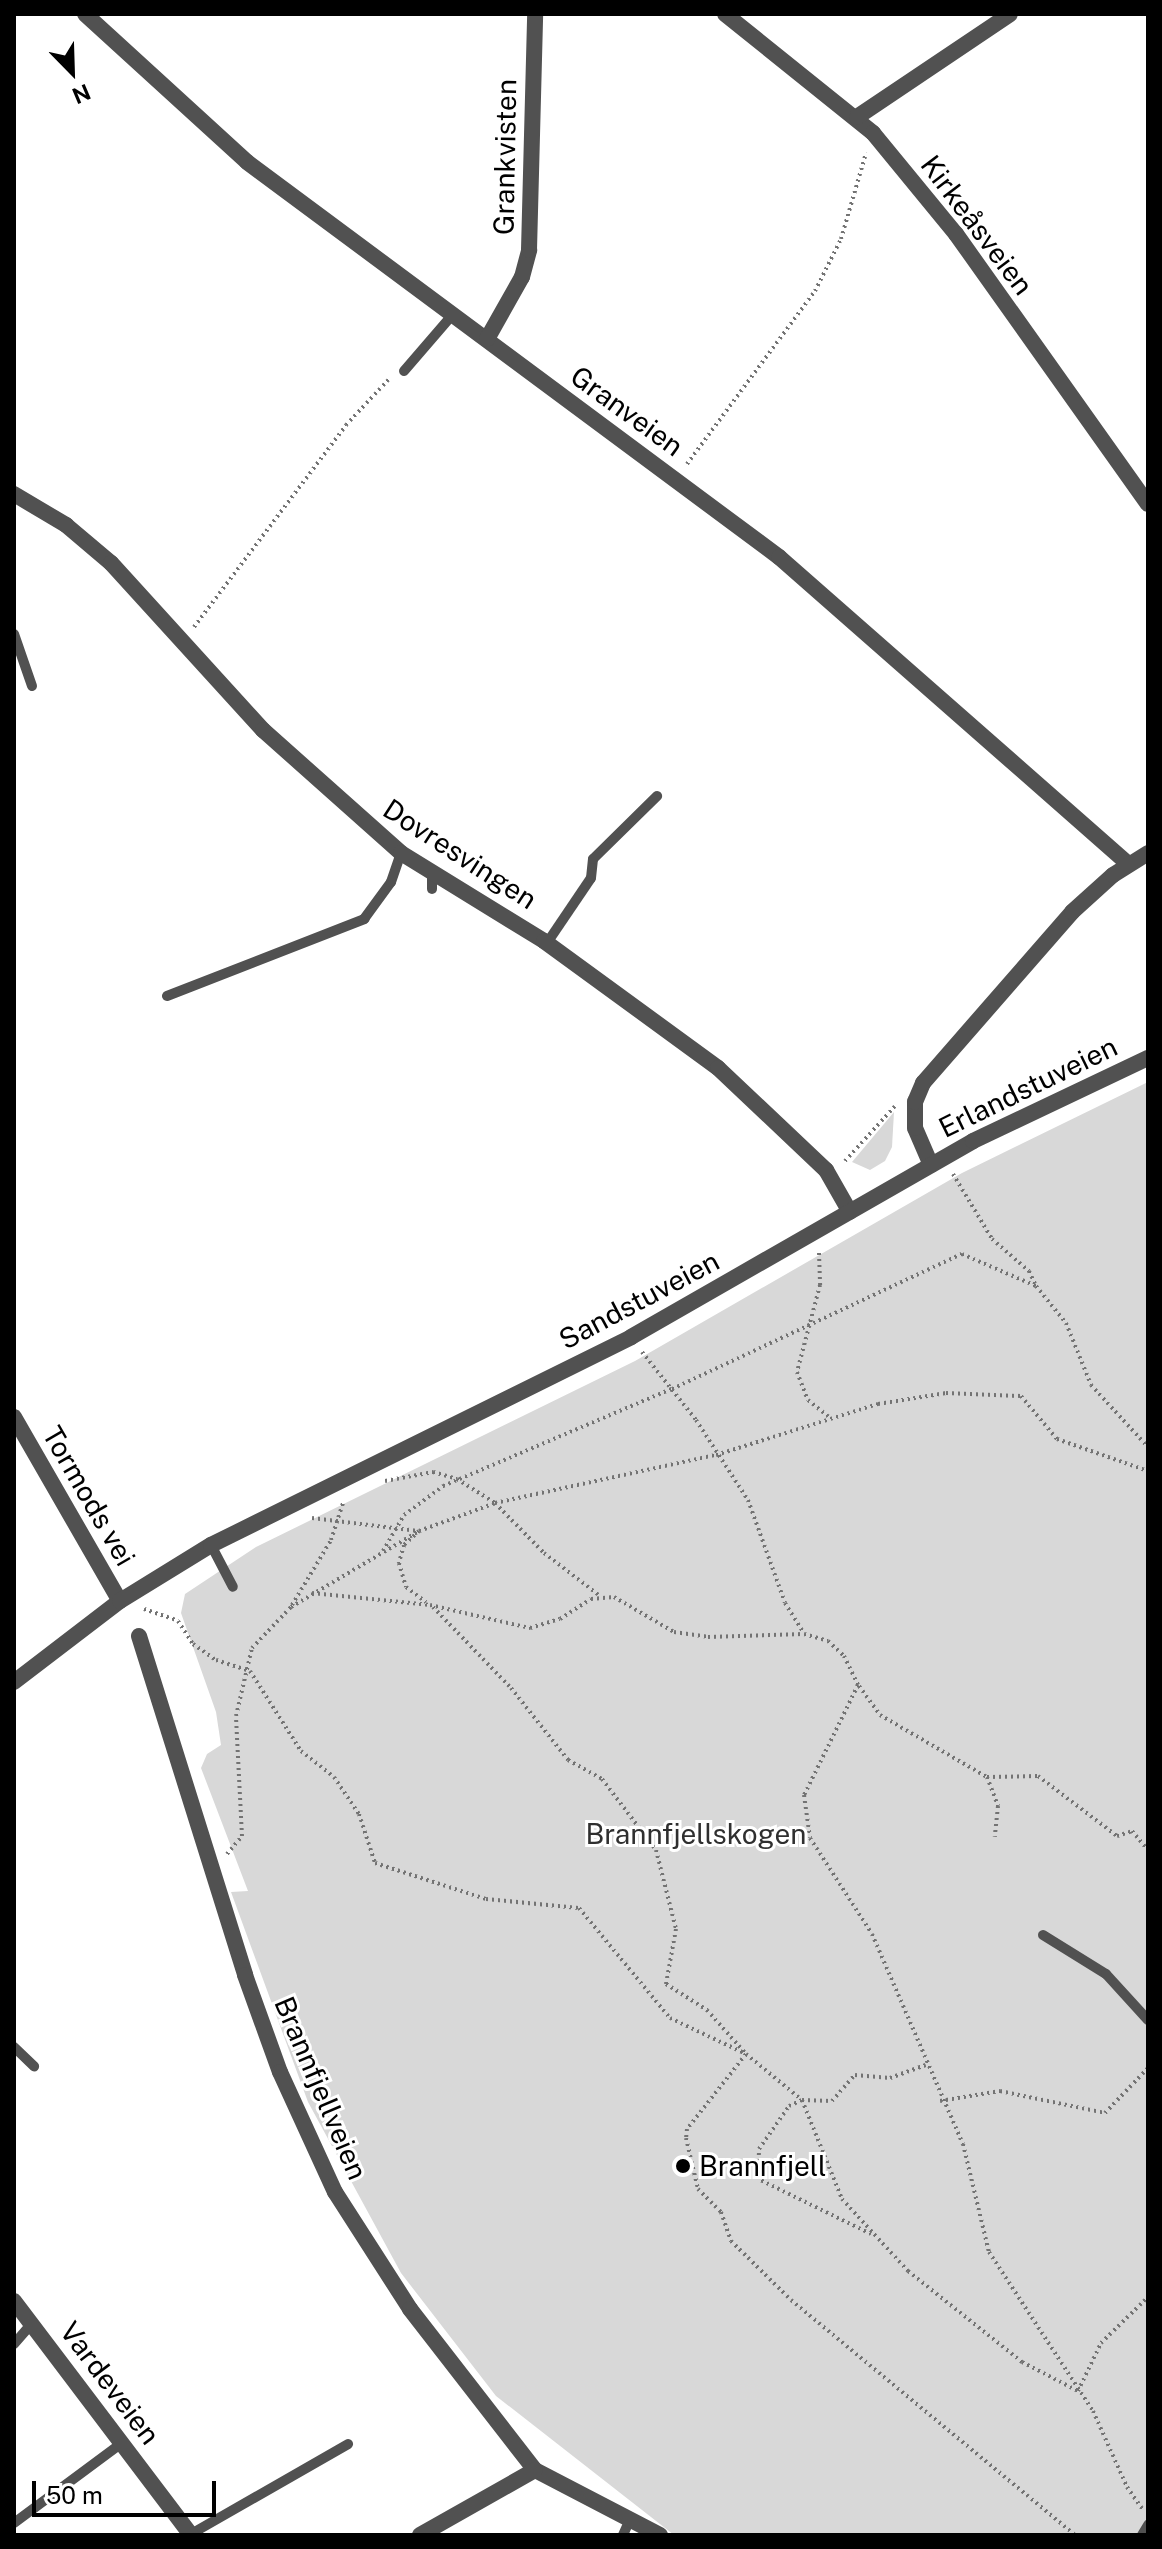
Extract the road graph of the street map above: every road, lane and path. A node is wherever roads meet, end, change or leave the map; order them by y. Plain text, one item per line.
1 (85, 14) edge
2 (535, 14) edge
3 (725, 14) edge
4 (1010, 14) edge
5 (857, 117) junction
6 (873, 133) junction
7 (453, 314) junction
8 (487, 339) junction
9 (404, 371) joint
10 (676, 479) junction
11 (14, 494) edge
12 (1148, 502) edge
13 (14, 634) edge
14 (183, 641) junction
15 (32, 686) dead end
16 (657, 796) dead end
17 (401, 853) junction
18 (1148, 853) edge
19 (1128, 864) junction
20 (432, 871) junction
21 (432, 889) dead end
22 (547, 943) junction
23 (167, 996) dead end
24 (1148, 1058) edge
25 (918, 1094) junction
26 (845, 1161) dead end
27 (938, 1161) junction
28 (850, 1212) junction
29 (814, 1233) junction
30 (1036, 1286) junction
31 (810, 1322) junction
32 (631, 1337) junction
33 (672, 1389) junction
34 (14, 1417) edge
35 (830, 1418) junction
36 (1148, 1447) edge
37 (716, 1455) junction
38 (372, 1462) junction
39 (1148, 1471) edge
40 (344, 1477) junction
41 (457, 1479) junction
42 (495, 1503) junction
43 (288, 1507) junction
44 (338, 1519) junction
45 (394, 1526) junction
46 (419, 1531) junction
47 (211, 1545) junction
48 (383, 1551) junction
49 (233, 1587) dead end
50 (312, 1593) junction
51 (600, 1596) junction
52 (120, 1601) junction
53 (430, 1605) junction
54 (138, 1607) dead end
55 (291, 1607) junction
56 (804, 1634) junction
57 (139, 1636) dead end
58 (244, 1665) junction
59 (14, 1682) edge
60 (858, 1685) junction
61 (987, 1777) junction
62 (995, 1837) dead end
63 (1148, 1850) edge
64 (211, 1863) junction
65 (1043, 1935) dead end
66 (1148, 2020) edge
67 (14, 2047) edge
68 (746, 2054) junction
69 (926, 2065) junction
70 (34, 2066) dead end
71 (1148, 2068) edge
72 (802, 2100) junction
73 (940, 2101) junction
74 (873, 2235) junction
75 (1148, 2297) edge
76 (14, 2301) edge
77 (32, 2323) junction
78 (14, 2344) edge
79 (1078, 2391) junction
80 (123, 2442) junction
81 (348, 2444) dead end
82 (535, 2470) junction
83 (1148, 2517) edge
84 (14, 2523) edge
85 (1148, 2525) edge
86 (626, 2527) edge
87 (191, 2535) edge
88 (420, 2535) edge
89 (660, 2535) edge
90 (1075, 2535) edge
91 (1142, 2535) edge

1 - 7 street, Granveien
2 - 8 street, Grankvisten
3 - 5 street, Kirkeåsveien
4 - 5 street
5 - 6 street, Kirkeåsveien
6 - 10 path
6 - 12 street, Kirkeåsveien
7 - 8 street, Granveien
7 - 9 lane
8 - 10 street, Granveien
9 - 14 path
10 - 19 street, Granveien
11 - 14 street, Dovresvingen
13 - 15 lane
14 - 17 street, Dovresvingen
16 - 22 lane
17 - 20 street, Dovresvingen
17 - 23 lane
18 - 19 street
19 - 25 street
20 - 21 lane
20 - 22 street, Dovresvingen
22 - 28 street, Dovresvingen
24 - 27 street, Erlandstuveien
25 - 26 path
25 - 27 street
27 - 28 street, Sandstuveien
27 - 30 path
28 - 29 street, Sandstuveien
29 - 31 path
29 - 32 street, Sandstuveien
30 - 31 path
30 - 36 path
31 - 33 path
31 - 35 path
32 - 33 path
32 - 38 street, Sandstuveien
33 - 37 path
33 - 41 path
34 - 52 street, Tormods vei
35 - 37 path
35 - 39 path
37 - 42 path
37 - 56 path
38 - 40 street, Sandstuveien
38 - 41 path
40 - 43 street, Sandstuveien
40 - 44 path
41 - 42 path
41 - 45 path
42 - 46 path
42 - 51 path
43 - 44 path
43 - 47 street, Sandstuveien
44 - 45 path
44 - 55 path
45 - 46 path
45 - 48 path
46 - 48 path
46 - 53 path
47 - 49 lane
47 - 52 street, Sandstuveien
48 - 50 path
50 - 53 path
50 - 55 path
51 - 53 path
51 - 56 path
52 - 59 street, Sandstuveien
53 - 68 path
54 - 58 path
55 - 58 path
56 - 60 path
57 - 64 street, Brannfjellveien
58 - 64 path
58 - 68 path
60 - 61 path
60 - 69 path
61 - 62 path
61 - 63 path
64 - 82 street, Brannfjellveien
65 - 66 lane
67 - 70 lane
68 - 72 path
68 - 90 path
69 - 72 path
69 - 73 path
71 - 73 path
72 - 74 path
72 - 74 path
73 - 79 path
74 - 79 path
75 - 79 path
76 - 77 street, Vardeveien
77 - 78 lane
77 - 80 street, Vardeveien
79 - 83 path
80 - 84 lane
80 - 87 street, Vardeveien
81 - 87 lane
82 - 86 street, Brannfjellveien
82 - 88 street
85 - 91 lane
86 - 89 street, Brannfjellveien

